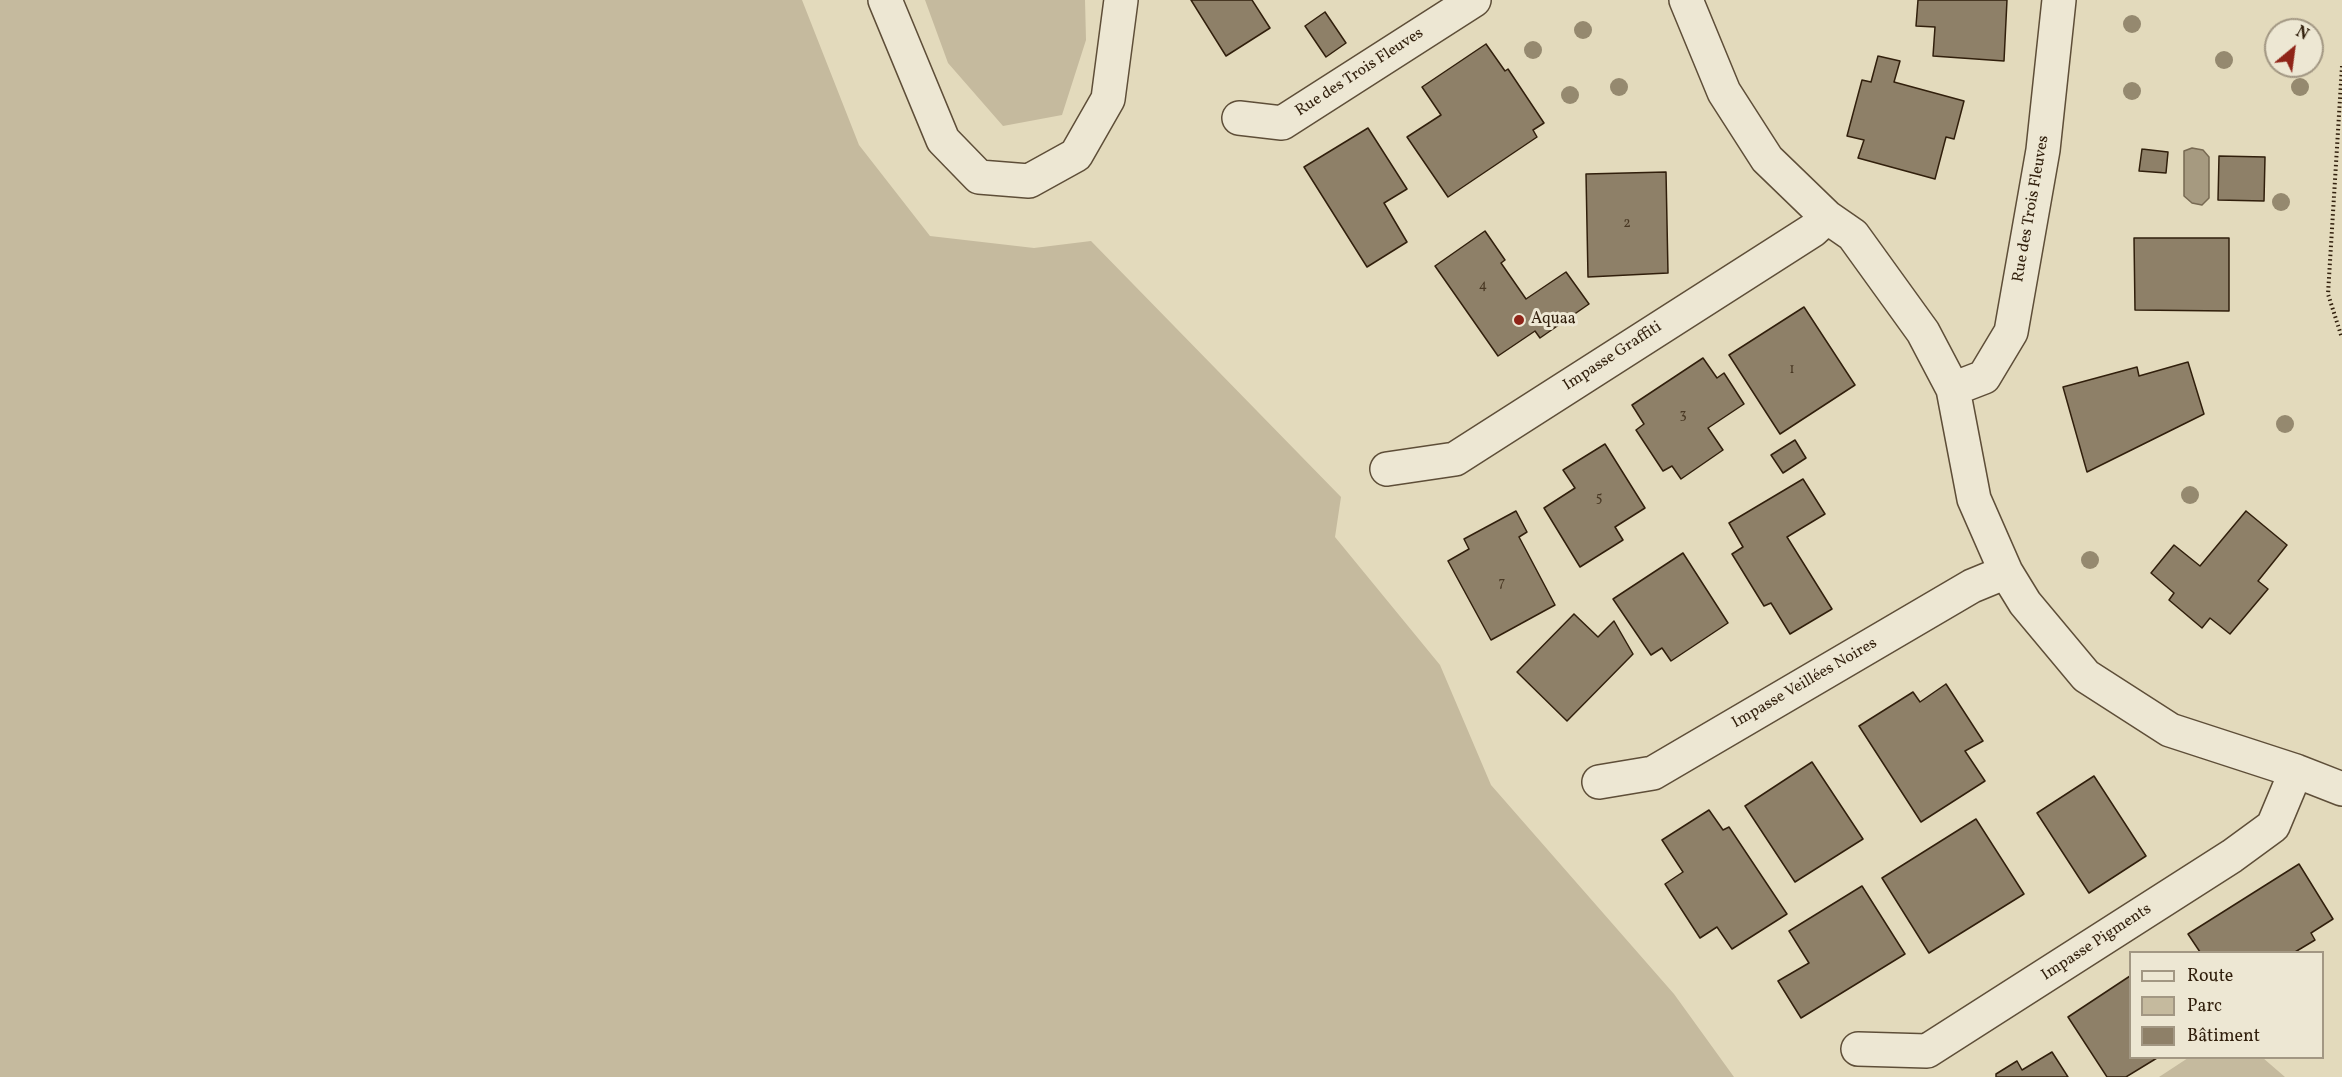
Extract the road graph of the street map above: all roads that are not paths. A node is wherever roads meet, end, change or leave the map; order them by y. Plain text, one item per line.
1 (885, 0) edge
2 (1121, 0) edge
3 (1474, 0) edge
4 (1686, 0) edge
5 (2059, 0) edge
6 (1239, 118) dead end
7 (1827, 217) junction
8 (1953, 388) junction
9 (1387, 469) dead end
10 (2006, 572) junction
11 (2296, 771) junction
12 (1599, 782) dead end
13 (2342, 789) edge
14 (1858, 1049) dead end

1 - 2 street
3 - 6 street, Rue des Trois Fleuves
4 - 7 street
5 - 8 street, Rue des Trois Fleuves
7 - 8 street
7 - 9 street, Impasse Graffiti
8 - 10 street
10 - 11 street
10 - 12 street, Impasse Veillées Noires
11 - 13 street
11 - 14 street, Impasse Pigments

